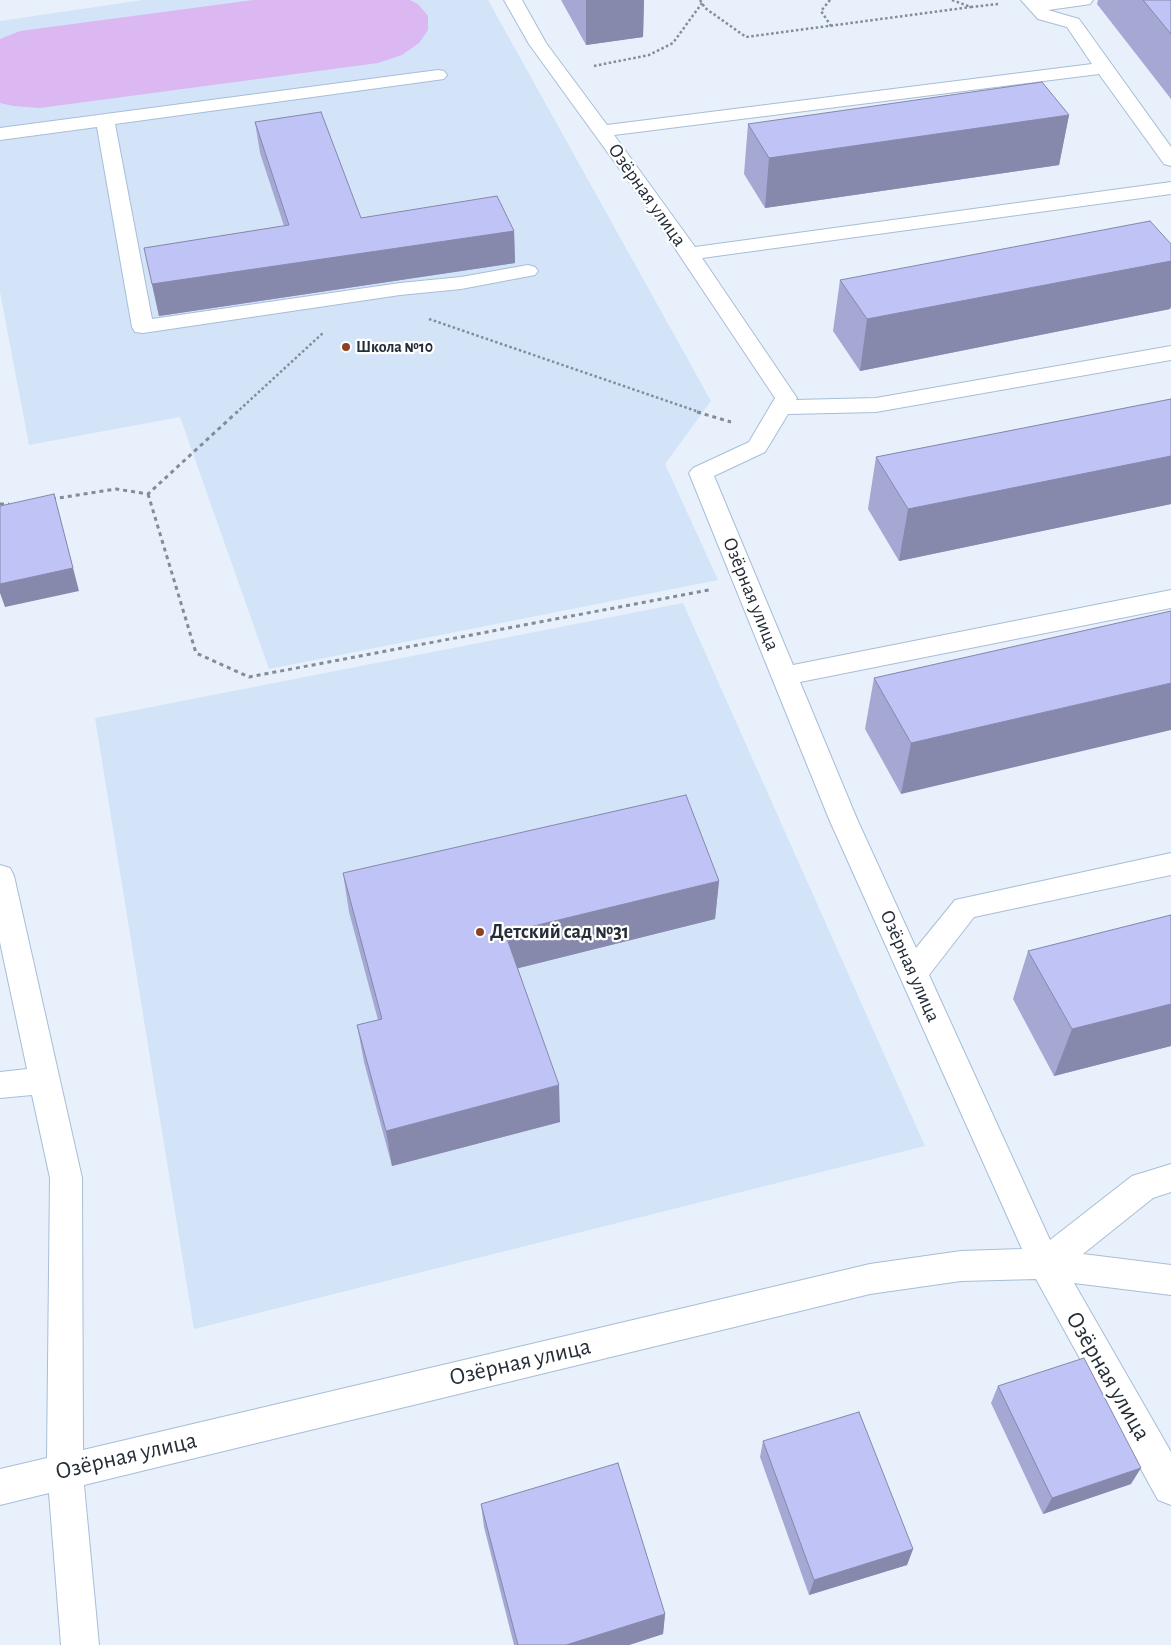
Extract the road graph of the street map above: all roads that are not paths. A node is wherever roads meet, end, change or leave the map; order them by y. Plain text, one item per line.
1 (513, 0) edge
2 (1084, 0) edge
3 (1033, 3) edge
4 (1104, 68) junction
5 (438, 75) dead end
6 (105, 120) junction
7 (601, 131) junction
8 (0, 134) edge
9 (1171, 160) edge
10 (1171, 188) edge
11 (689, 254) junction
12 (528, 271) dead end
13 (1171, 354) edge
14 (780, 407) junction
15 (1171, 599) edge
16 (785, 676) junction
17 (1171, 864) edge
18 (0, 876) edge
19 (913, 973) junction
20 (45, 1081) junction
21 (0, 1085) edge
22 (1171, 1178) edge
23 (1045, 1264) junction
24 (1171, 1280) edge
25 (65, 1471) junction
26 (0, 1487) edge
27 (1171, 1487) edge
28 (80, 1645) edge

1 - 7 street, Озёрная улица
2 - 3 street
3 - 4 street
4 - 7 street
4 - 9 street
5 - 6 street
6 - 8 street
6 - 12 street
7 - 11 street, Озёрная улица
10 - 11 street
11 - 14 street, Озёрная улица
13 - 14 street
14 - 16 street, Озёрная улица
15 - 16 street
16 - 19 street, Озёрная улица
17 - 19 street
18 - 20 street
19 - 23 street, Озёрная улица
20 - 21 street
20 - 25 street
22 - 23 street
23 - 24 street, Озёрная улица
23 - 25 street, Озёрная улица
23 - 27 street, Озёрная улица
25 - 26 street, Озёрная улица
25 - 28 street

